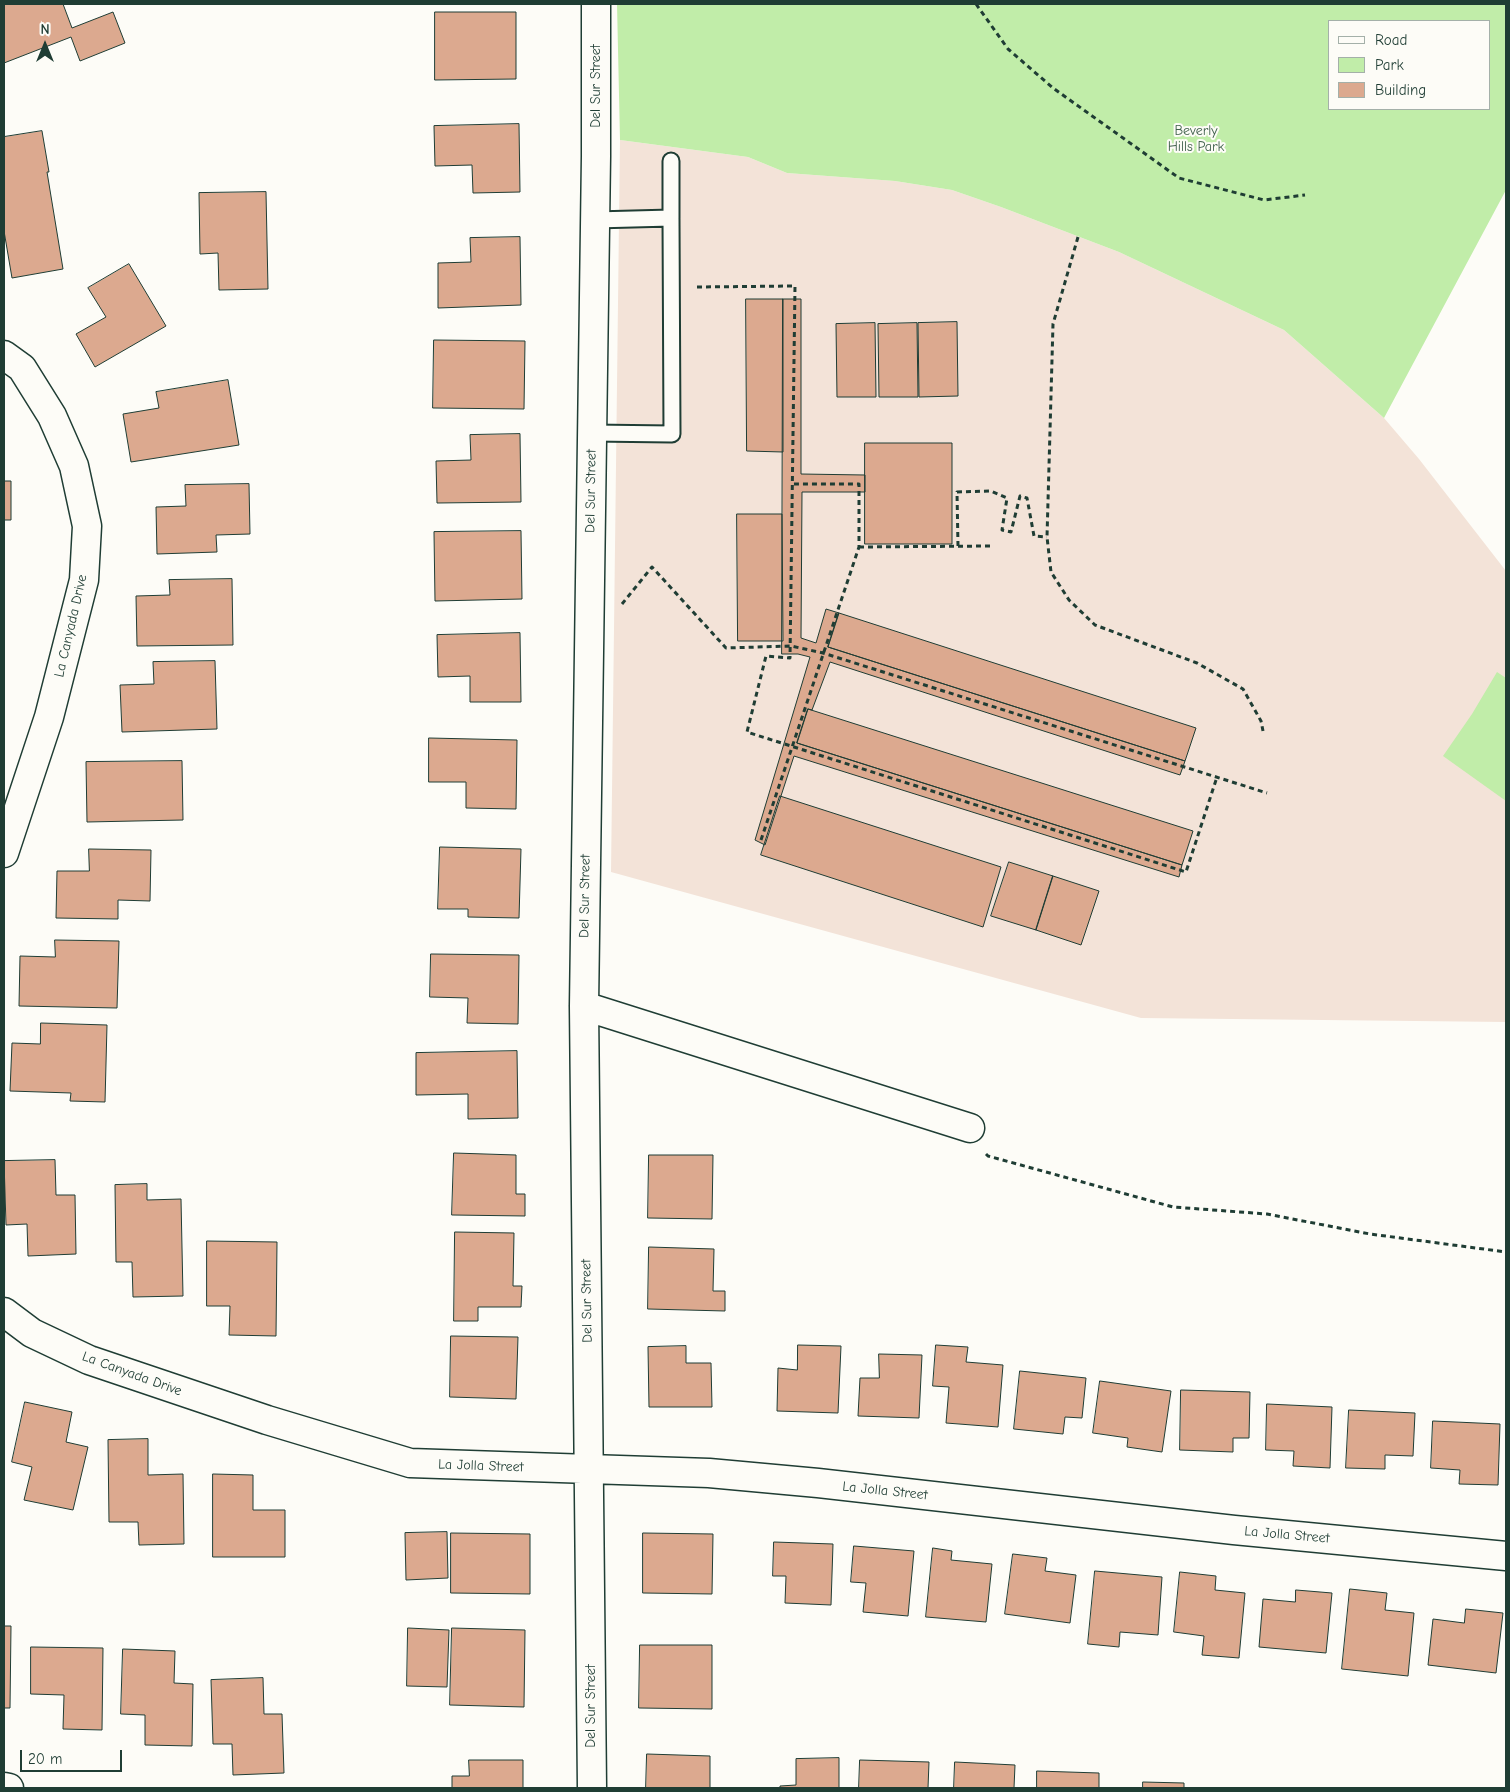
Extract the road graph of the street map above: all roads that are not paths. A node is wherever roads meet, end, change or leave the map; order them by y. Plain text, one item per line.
1 (596, 4) edge
2 (671, 161) dead end
3 (671, 218) junction
4 (596, 220) junction
5 (4, 354) edge
6 (592, 433) junction
7 (4, 853) edge
8 (584, 1006) junction
9 (970, 1128) road end
10 (4, 1312) edge
11 (267, 1420) joint
12 (589, 1470) junction
13 (1506, 1556) edge
14 (4, 1787) edge
15 (9, 1788) edge
16 (592, 1788) edge

1 - 4 street, Del Sur Street
2 - 3 lane
3 - 4 lane
3 - 6 lane
4 - 6 street, Del Sur Street
5 - 7 street, La Canyada Drive
6 - 8 street, Del Sur Street
8 - 9 street
8 - 12 street, Del Sur Street
10 - 11 street, La Canyada Drive
11 - 12 street, La Jolla Street
12 - 13 street, La Jolla Street
12 - 16 street, Del Sur Street
14 - 15 street

